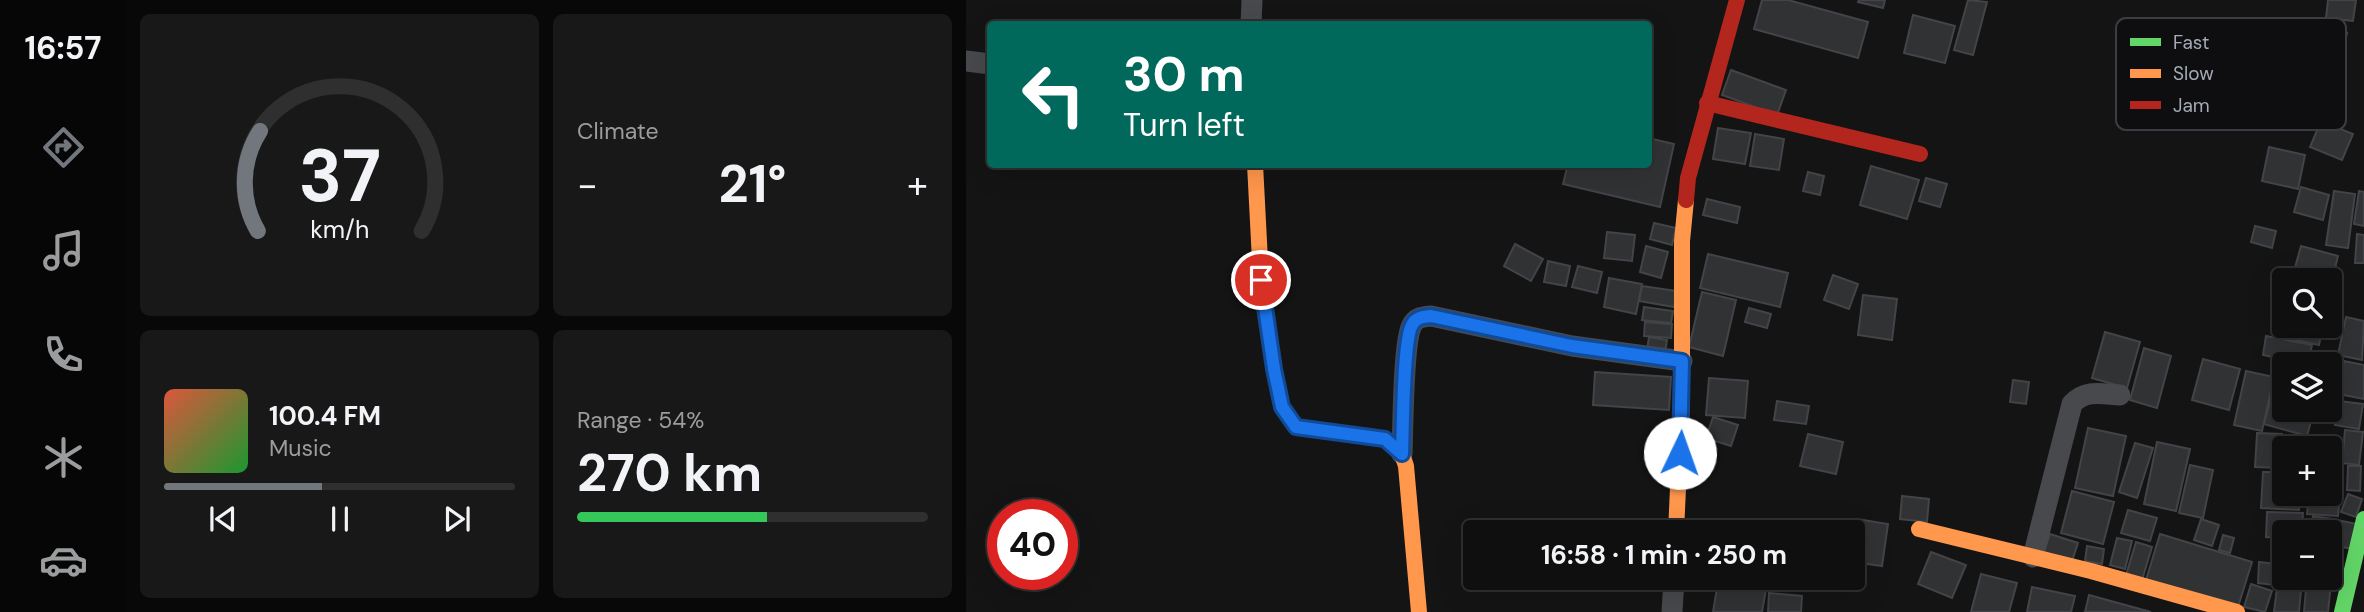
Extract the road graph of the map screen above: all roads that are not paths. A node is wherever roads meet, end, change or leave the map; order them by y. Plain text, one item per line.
1 (1252, 0) edge
2 (1737, 0) edge
3 (1251, 21) edge
4 (966, 61) edge
5 (987, 64) edge
6 (1707, 103) junction
7 (1920, 155) dead end
8 (1255, 168) edge
9 (1682, 361) junction
10 (2120, 395) dead end
11 (1402, 454) junction
12 (2364, 519) edge
13 (1676, 520) edge
14 (1919, 529) dead end
15 (2034, 557) junction
16 (1673, 590) edge
17 (1419, 612) edge
18 (1672, 612) edge
19 (2238, 612) edge
20 (2342, 612) edge

1 - 3 street
2 - 6 street
4 - 5 street
6 - 7 street
6 - 9 street
8 - 11 street
9 - 11 street
9 - 13 street
10 - 15 street
11 - 17 street
12 - 20 street
14 - 15 street
15 - 19 street
16 - 18 street

